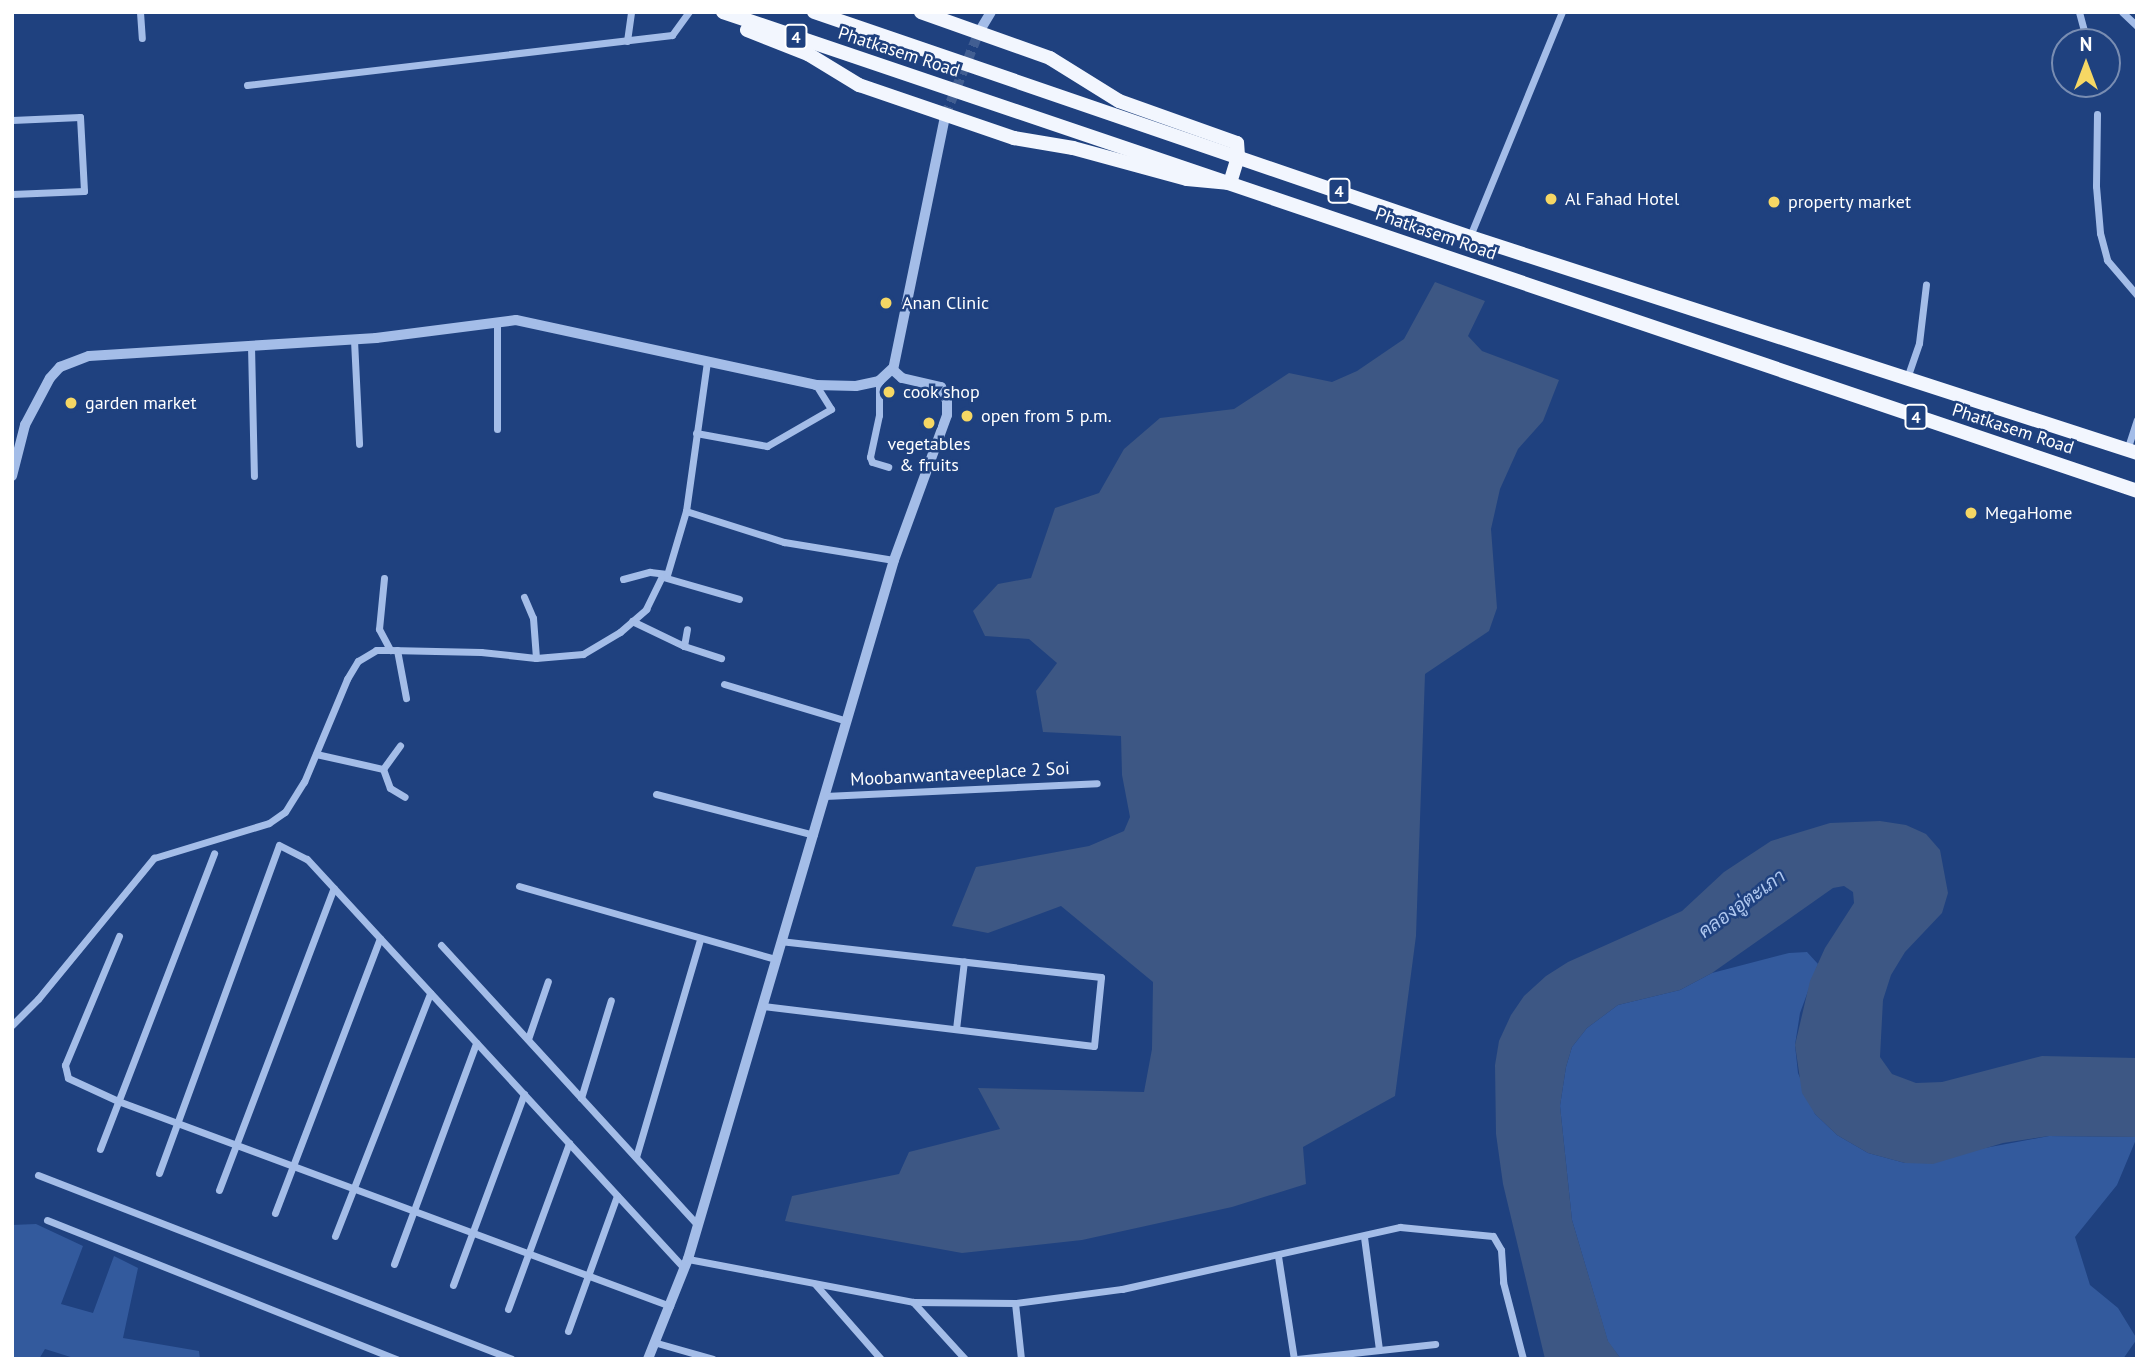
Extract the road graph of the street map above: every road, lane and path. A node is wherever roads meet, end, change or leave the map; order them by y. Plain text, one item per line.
1 (140, 12) edge
2 (631, 12) edge
3 (689, 12) edge
4 (723, 12) edge
5 (814, 12) edge
6 (921, 12) edge
7 (991, 12) edge
8 (1562, 12) edge
9 (2122, 12) edge
10 (738, 17) junction
11 (2137, 26) edge
12 (979, 32) junction
13 (142, 38) dead end
14 (627, 41) junction
15 (247, 85) dead end
16 (2097, 114) dead end
17 (945, 116) junction
18 (12, 120) edge
19 (1238, 156) junction
20 (1230, 183) junction
21 (12, 194) edge
22 (1470, 237) junction
23 (1926, 284) dead end
24 (2137, 295) edge
25 (497, 322) junction
26 (354, 340) junction
27 (251, 346) junction
28 (707, 362) junction
29 (892, 369) dead end
30 (1907, 378) junction
31 (879, 381) junction
32 (816, 385) junction
33 (2137, 420) edge
34 (497, 429) dead end
35 (696, 433) junction
36 (359, 444) dead end
37 (2132, 452) edge
38 (888, 467) dead end
39 (12, 474) edge
40 (254, 476) dead end
41 (2137, 491) edge
42 (686, 511) junction
43 (894, 560) junction
44 (665, 575) junction
45 (384, 578) dead end
46 (623, 579) dead end
47 (524, 597) dead end
48 (738, 599) dead end
49 (632, 621) junction
50 (687, 629) dead end
51 (684, 646) junction
52 (393, 650) junction
53 (536, 658) junction
54 (721, 658) dead end
55 (724, 684) dead end
56 (406, 698) dead end
57 (847, 721) junction
58 (400, 746) dead end
59 (316, 754) junction
60 (383, 769) junction
61 (1097, 783) dead end
62 (656, 794) dead end
63 (825, 796) junction
64 (405, 797) dead end
65 (814, 835) junction
66 (214, 853) dead end
67 (519, 886) dead end
68 (334, 888) junction
69 (119, 936) dead end
70 (380, 938) junction
71 (700, 939) junction
72 (782, 941) junction
73 (442, 945) dead end
74 (776, 959) junction
75 (964, 961) junction
76 (548, 981) dead end
77 (430, 993) junction
78 (611, 1000) dead end
79 (763, 1006) junction
80 (12, 1025) edge
81 (957, 1029) junction
82 (527, 1039) junction
83 (477, 1043) junction
84 (524, 1094) junction
85 (581, 1098) junction
86 (118, 1101) junction
87 (177, 1123) junction
88 (569, 1143) junction
89 (236, 1145) junction
90 (100, 1149) dead end
91 (636, 1157) junction
92 (292, 1166) junction
93 (159, 1173) dead end
94 (38, 1175) dead end
95 (354, 1189) junction
96 (219, 1190) dead end
97 (617, 1196) junction
98 (413, 1211) junction
99 (275, 1213) dead end
100 (47, 1220) dead end
101 (698, 1226) junction
102 (473, 1233) junction
103 (335, 1236) dead end
104 (1364, 1237) junction
105 (527, 1253) junction
106 (1278, 1256) junction
107 (686, 1263) junction
108 (394, 1264) dead end
109 (588, 1276) junction
110 (815, 1283) junction
111 (453, 1285) dead end
112 (913, 1302) junction
113 (1015, 1303) junction
114 (670, 1306) junction
115 (508, 1310) dead end
116 (568, 1331) dead end
117 (657, 1343) junction
118 (1435, 1343) dead end
119 (1380, 1350) junction
120 (397, 1359) edge
121 (512, 1359) edge
122 (648, 1359) edge
123 (713, 1359) edge
124 (881, 1359) edge
125 (965, 1359) edge
126 (1021, 1359) edge
127 (1296, 1359) edge
128 (1523, 1359) edge

1 - 13 street
2 - 14 street
3 - 14 street
4 - 10 highway, Phatkasem Road / 4
5 - 19 highway, Phatkasem Road / 4
6 - 12 highway
7 - 12 street
8 - 22 street
9 - 11 street
10 - 17 highway
10 - 20 highway, Phatkasem Road / 4
12 - 19 highway
14 - 15 street
16 - 24 street
17 - 20 highway
17 - 43 street
18 - 21 street
19 - 20 highway
19 - 22 highway, Phatkasem Road / 4
20 - 41 highway, Phatkasem Road / 4
22 - 30 highway, Phatkasem Road / 4
23 - 30 street
25 - 26 street
25 - 28 street
25 - 34 street
26 - 27 street
26 - 36 street
27 - 39 street
27 - 40 street
28 - 32 street
28 - 35 street
29 - 31 street
30 - 37 highway, Phatkasem Road / 4
31 - 32 street
31 - 38 street
32 - 35 street
33 - 37 street
35 - 42 street
42 - 43 street
42 - 44 street
43 - 57 street
44 - 46 street
44 - 48 street
44 - 49 street
45 - 52 street
47 - 53 street
49 - 51 street
49 - 53 street
50 - 51 street
51 - 54 street
52 - 53 street
52 - 56 street
52 - 59 street
55 - 57 street
57 - 63 street
58 - 60 street
59 - 60 street
59 - 80 street
60 - 64 street
61 - 63 street, Moobanwantaveeplace 2 Soi
62 - 65 street
63 - 65 street
65 - 72 street
66 - 86 street
67 - 71 street
68 - 70 street
68 - 87 street
68 - 89 street
69 - 86 street
70 - 77 street
70 - 92 street
71 - 74 street
71 - 91 street
72 - 74 street
72 - 75 street
73 - 82 street
74 - 79 street
75 - 81 street
75 - 81 street
76 - 82 street
77 - 83 street
77 - 95 street
78 - 85 street
79 - 81 street
79 - 101 street
82 - 85 street
83 - 84 street
83 - 98 street
84 - 88 street
84 - 102 street
85 - 91 street
86 - 87 street
86 - 90 street
87 - 89 street
87 - 93 street
88 - 97 street
88 - 105 street
89 - 92 street
89 - 96 street
91 - 101 street
92 - 95 street
92 - 99 street
94 - 121 street
95 - 98 street
95 - 103 street
97 - 107 street
97 - 109 street
98 - 102 street
98 - 108 street
100 - 120 street
101 - 107 street
102 - 105 street
102 - 111 street
104 - 106 street
104 - 119 street
104 - 128 street
105 - 109 street
105 - 115 street
106 - 113 street
106 - 127 street
107 - 110 street
107 - 114 street
109 - 114 street
109 - 116 street
110 - 112 street
110 - 124 street
112 - 113 street
112 - 125 street
113 - 126 street
114 - 117 street
117 - 122 street
117 - 123 street
118 - 119 street
119 - 127 street

